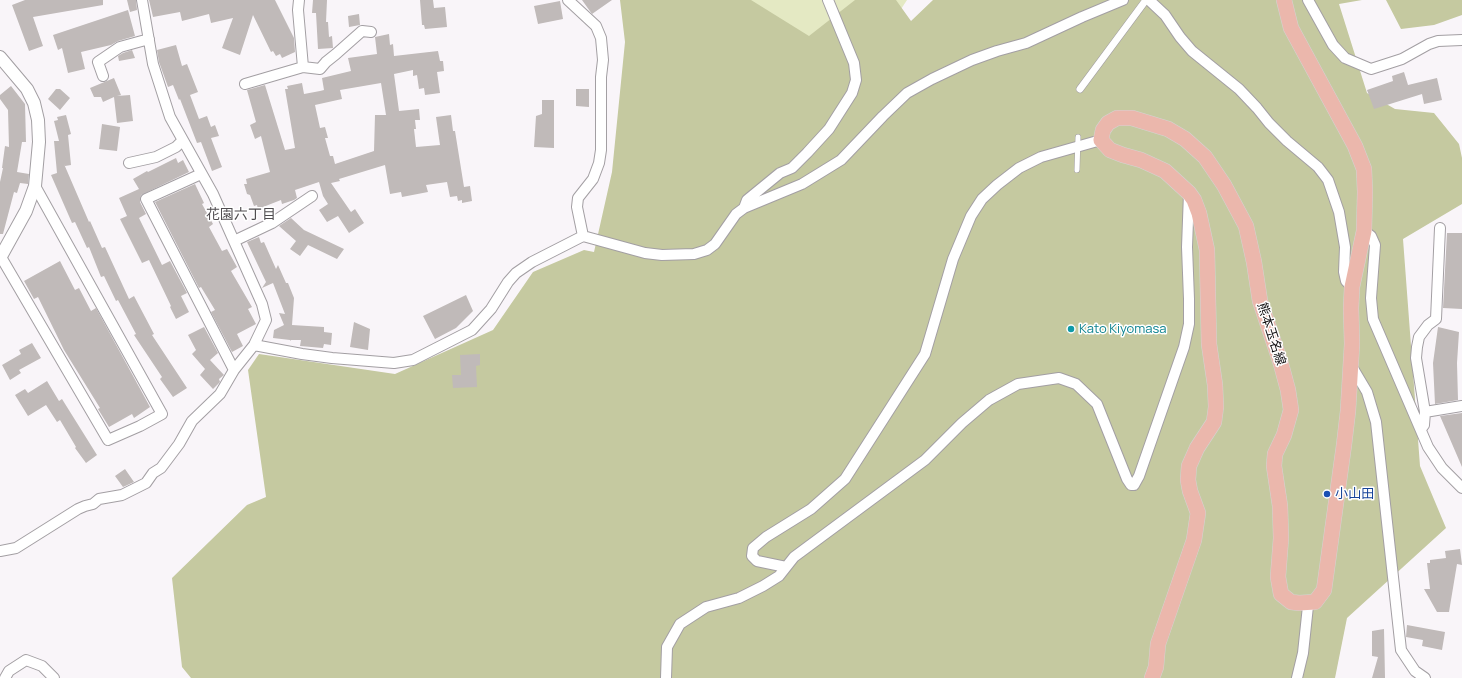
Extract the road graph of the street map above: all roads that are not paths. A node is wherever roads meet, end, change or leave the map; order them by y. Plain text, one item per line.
1 (142, 0) edge
2 (299, 0) edge
3 (568, 0) edge
4 (828, 0) edge
5 (1123, 0) edge
6 (1148, 0) edge
7 (1284, 0) edge
8 (1308, 0) edge
9 (371, 32) dead end
10 (149, 39) junction
11 (1462, 40) edge
12 (0, 57) edge
13 (303, 67) junction
14 (103, 76) dead end
15 (245, 84) dead end
16 (1080, 90) dead end
17 (1101, 140) junction
18 (182, 141) junction
19 (1078, 142) junction
20 (130, 163) dead end
21 (1077, 170) dead end
22 (201, 174) junction
23 (35, 186) junction
24 (1189, 193) junction
25 (312, 196) dead end
26 (744, 208) junction
27 (1440, 228) dead end
28 (1364, 231) junction
29 (583, 236) junction
30 (234, 241) junction
31 (1, 258) edge
32 (1352, 287) junction
33 (254, 345) junction
34 (1351, 365) junction
35 (234, 370) junction
36 (1462, 406) edge
37 (1425, 412) junction
38 (1421, 430) junction
39 (1462, 488) edge
40 (0, 551) edge
41 (786, 567) junction
42 (1315, 602) junction
43 (5, 678) edge
44 (54, 678) edge
45 (666, 678) edge
46 (1152, 678) edge
47 (1297, 678) edge
48 (1425, 678) edge

1 - 10 street
2 - 13 street
3 - 29 street
4 - 26 street
5 - 26 street
6 - 16 street
6 - 32 street
7 - 28 main road
8 - 11 street
9 - 13 street
10 - 14 street
10 - 18 street
12 - 23 street
13 - 15 street
17 - 19 street
17 - 24 main road
17 - 42 main road, 熊本玉名線
18 - 20 street
18 - 22 street
19 - 21 lane
19 - 41 street
22 - 30 street
22 - 35 street
23 - 31 street
23 - 31 street
24 - 41 street
24 - 46 main road
25 - 30 street
26 - 29 street
27 - 37 street
28 - 32 main road
28 - 38 street
29 - 33 street
30 - 33 street
32 - 34 main road
33 - 35 street
34 - 42 main road
34 - 48 street
35 - 40 street
36 - 37 street
37 - 38 street
38 - 39 street
41 - 45 street
42 - 47 street
43 - 44 street

